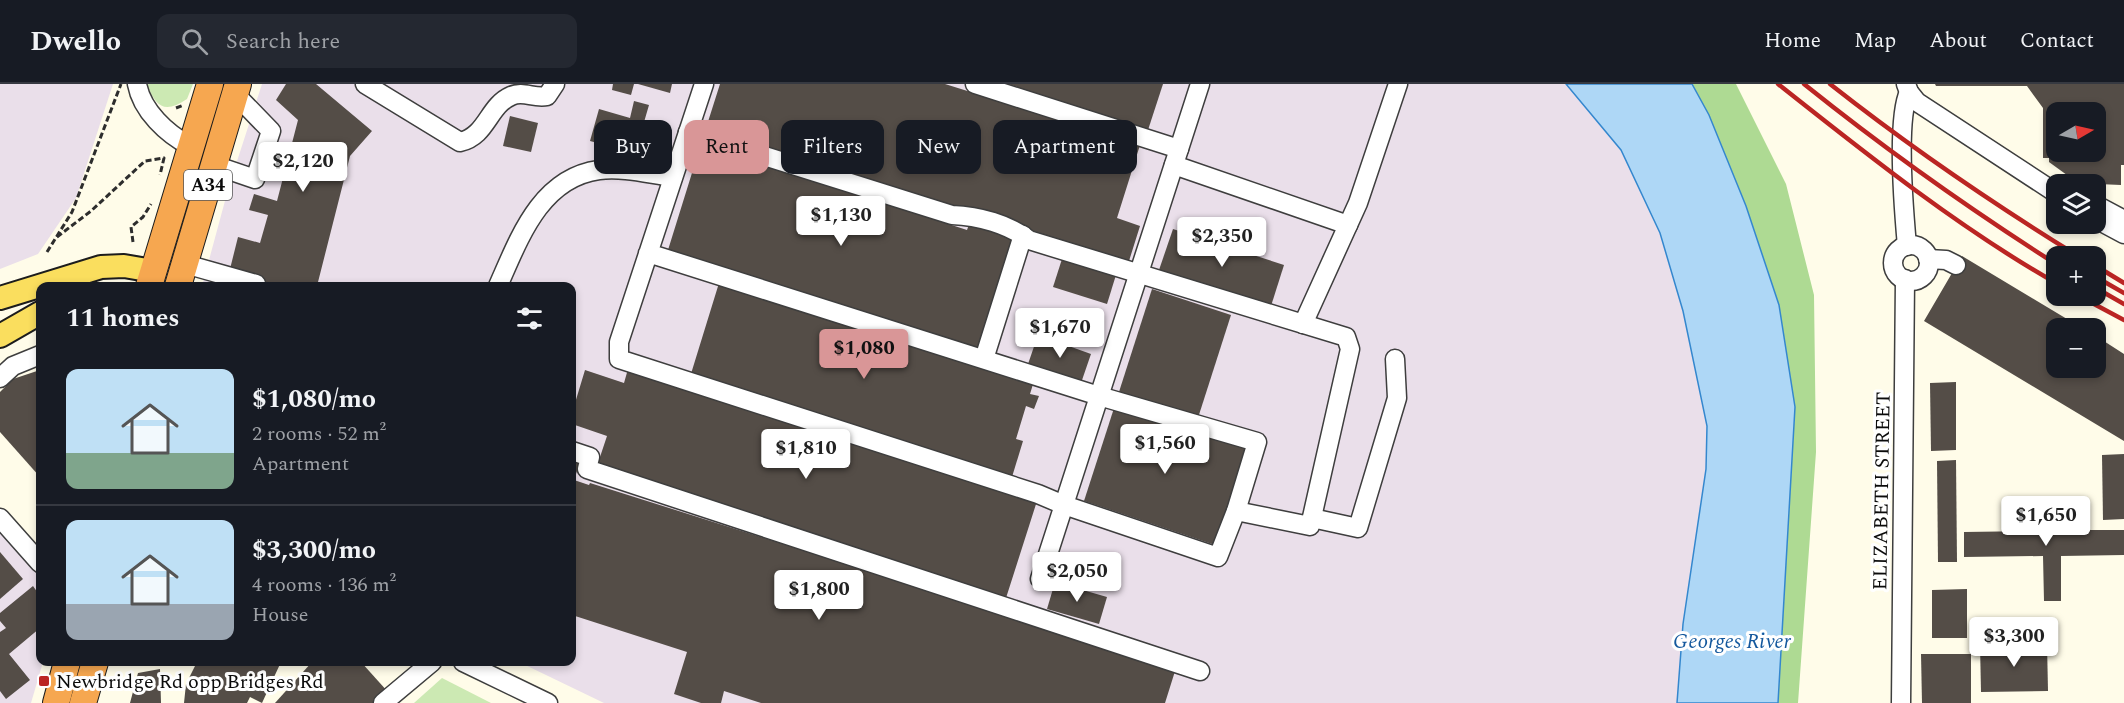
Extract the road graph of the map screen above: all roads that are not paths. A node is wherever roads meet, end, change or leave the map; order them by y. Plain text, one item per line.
1 (137, 84) edge
2 (210, 84) edge
3 (365, 84) edge
4 (555, 84) edge
5 (704, 84) edge
6 (975, 84) edge
7 (1200, 84) edge
8 (1398, 84) edge
9 (1907, 88) edge
10 (237, 89) edge
11 (692, 120) edge
12 (684, 144) edge
13 (190, 146) junction
14 (769, 157) edge
15 (1176, 157) junction
16 (214, 165) junction
17 (673, 177) junction
18 (2046, 186) edge
19 (2106, 211) edge
20 (2124, 220) edge
21 (2106, 224) edge
22 (1348, 225) junction
23 (2124, 234) edge
24 (1023, 235) junction
25 (1907, 246) junction
26 (648, 253) junction
27 (1928, 259) junction
28 (1956, 266) dead end
29 (1139, 273) junction
30 (182, 275) edge
31 (1905, 279) junction
32 (158, 281) edge
33 (52, 282) edge
34 (240, 282) edge
35 (500, 282) edge
36 (36, 287) edge
37 (0, 298) edge
38 (36, 314) edge
39 (36, 315) edge
40 (1303, 324) junction
41 (0, 325) edge
42 (0, 336) edge
43 (36, 357) edge
44 (984, 359) junction
45 (1395, 359) dead end
46 (0, 378) edge
47 (1099, 396) junction
48 (576, 452) edge
49 (1064, 505) junction
50 (1236, 511) junction
51 (0, 518) edge
52 (1312, 518) junction
53 (36, 558) edge
54 (1040, 579) dead end
55 (66, 666) edge
56 (93, 666) edge
57 (427, 666) edge
58 (471, 666) edge
59 (1200, 671) dead end
60 (57, 703) edge
61 (83, 703) edge
62 (382, 703) edge
63 (548, 703) edge
64 (1901, 703) edge

1 - 13 street
2 - 13 highway, A34
3 - 4 street
5 - 11 street
6 - 15 street
7 - 15 street
8 - 22 street
9 - 18 street
9 - 25 street
10 - 16 highway, A34
10 - 16 street
12 - 17 street
13 - 32 highway, A34
14 - 24 street
15 - 22 street
15 - 29 street
16 - 30 highway, A34
17 - 26 street
17 - 35 street
19 - 20 street
21 - 23 street
22 - 40 street
24 - 29 street
24 - 44 street
25 - 27 street
25 - 31 street
26 - 44 street
26 - 49 street
27 - 28 street
27 - 31 street
29 - 40 street
29 - 47 street
30 - 34 street
31 - 64 street, ELIZABETH STREET
32 - 33 main road
36 - 37 main road
38 - 41 main road
39 - 42 main road
40 - 52 street
43 - 46 street
44 - 47 street
45 - 52 street
47 - 49 street
47 - 50 street
48 - 59 street
49 - 50 street
49 - 54 street
50 - 52 street
51 - 53 street
55 - 60 highway
56 - 61 highway
57 - 62 street
58 - 63 street

